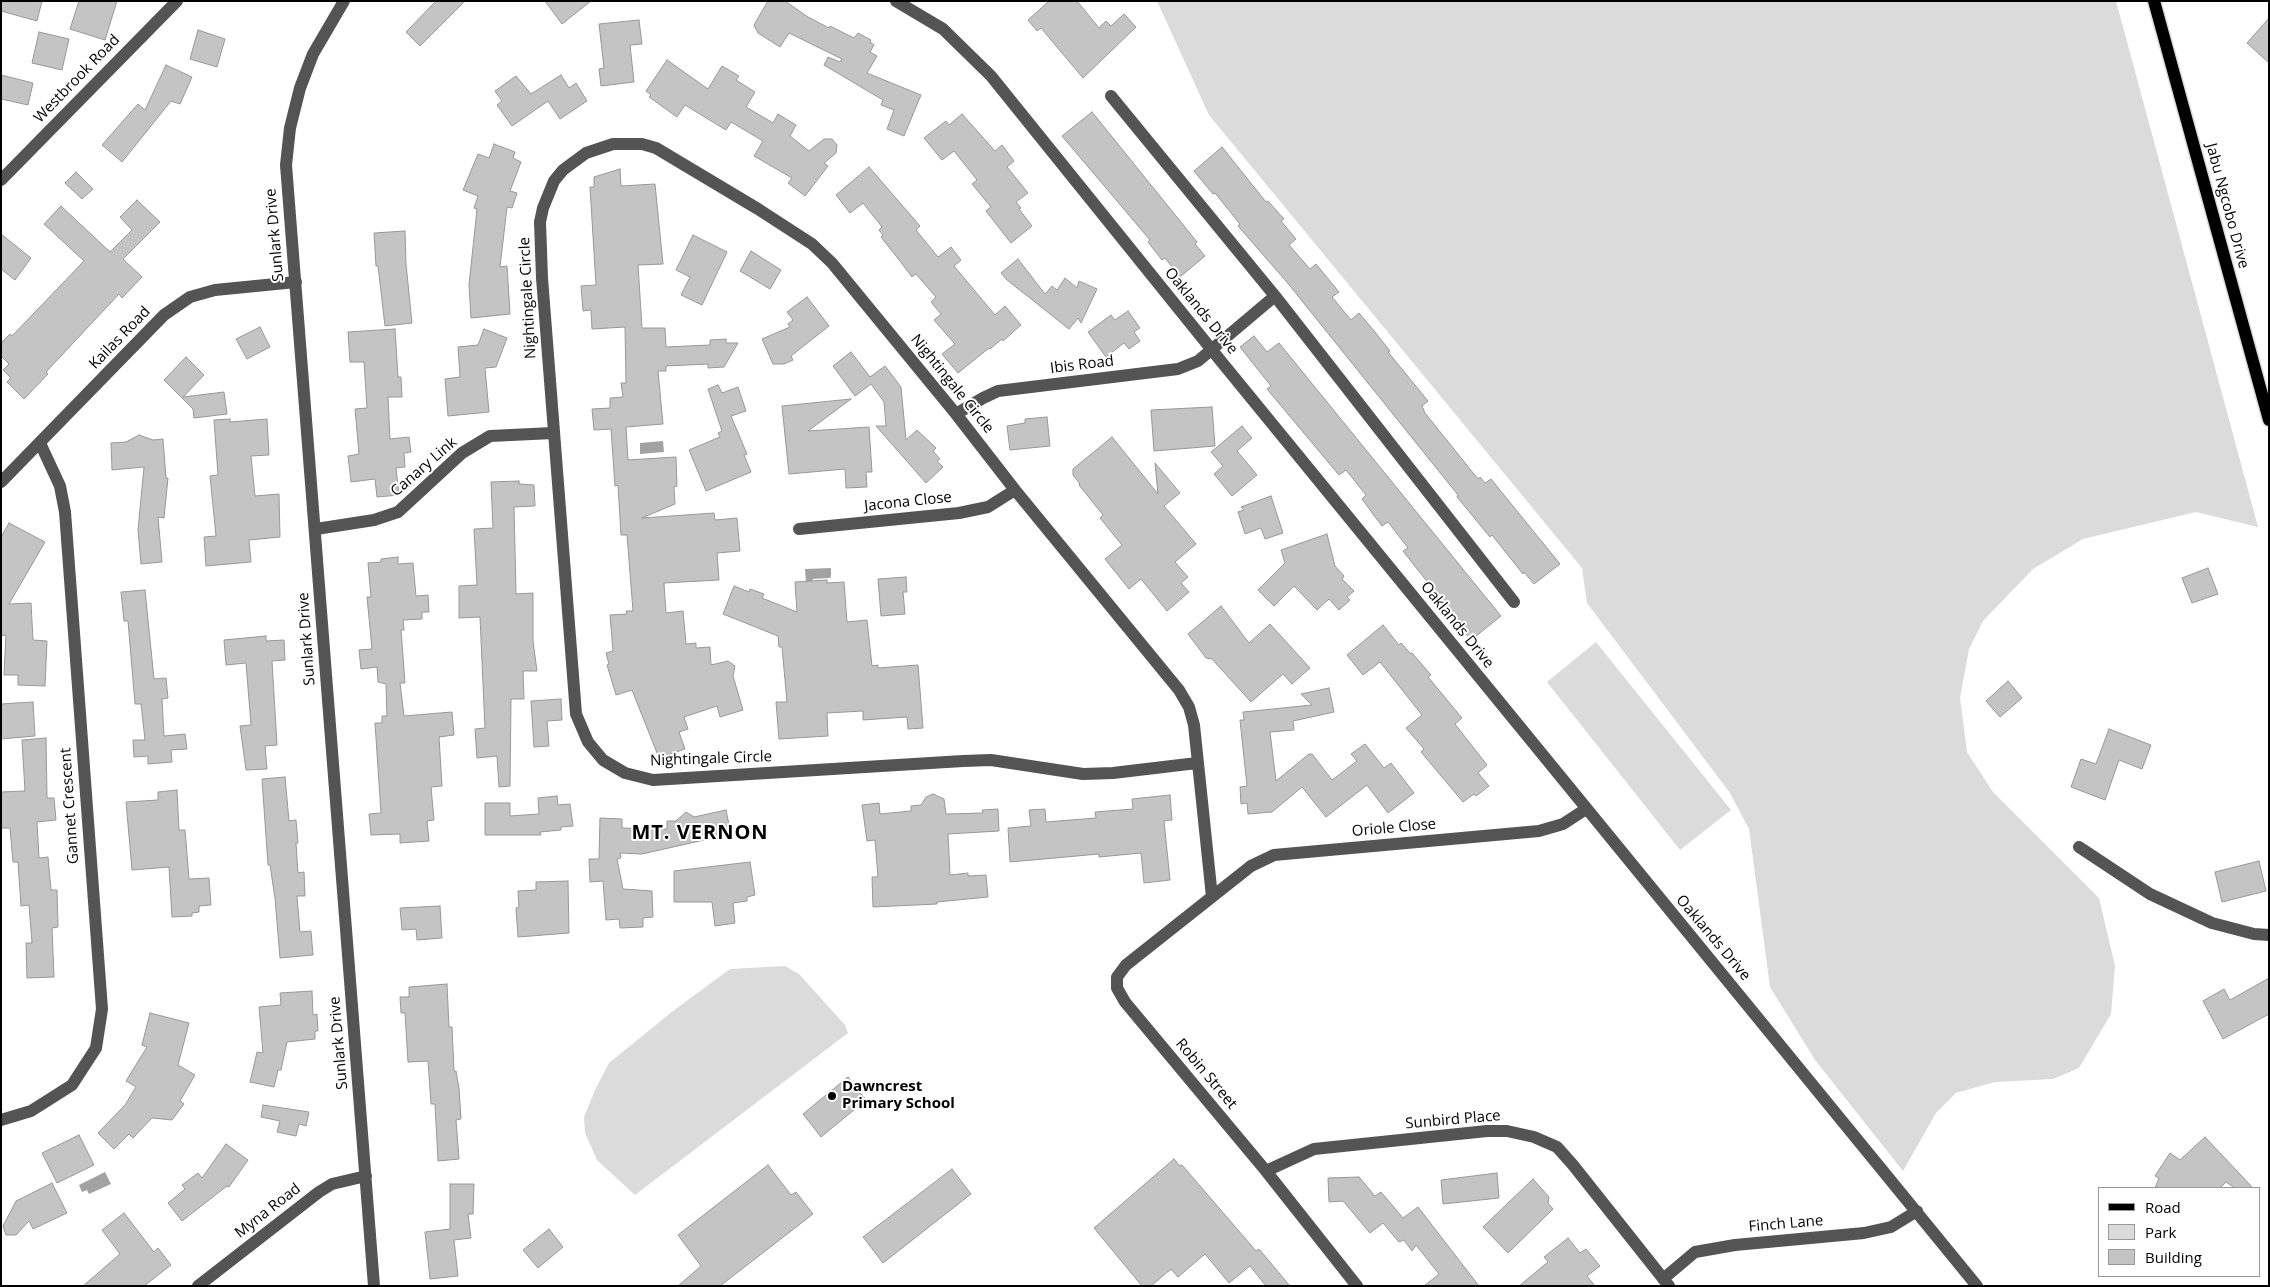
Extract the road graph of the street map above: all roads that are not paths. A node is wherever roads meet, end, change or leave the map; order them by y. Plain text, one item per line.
1 (177, 1) edge
2 (344, 1) edge
3 (896, 1) edge
4 (2154, 1) edge
5 (1111, 96) dead end
6 (1, 180) edge
7 (296, 282) junction
8 (1275, 296) junction
9 (1211, 348) junction
10 (956, 414) junction
11 (2269, 420) edge
12 (553, 433) junction
13 (40, 443) junction
14 (1, 482) edge
15 (1015, 490) junction
16 (316, 529) junction
17 (799, 529) dead end
18 (1514, 602) dead end
19 (1197, 763) junction
20 (1586, 809) junction
21 (2079, 847) dead end
22 (1212, 897) junction
23 (2269, 935) edge
24 (1, 1120) edge
25 (1266, 1171) junction
26 (366, 1176) junction
27 (1917, 1211) junction
28 (1666, 1282) edge
29 (198, 1286) edge
30 (374, 1286) edge
31 (1357, 1286) edge
32 (1977, 1286) edge

1 - 6 street, Westbrook Road
2 - 7 street, Sunlark Drive
3 - 9 street, Oaklands Drive
4 - 11 main road, Jabu Ngcobo Drive
5 - 8 street
7 - 13 street, Kailas Road
7 - 16 street, Sunlark Drive
8 - 9 street, Ibis Road
8 - 18 street
9 - 10 street, Ibis Road
9 - 20 street, Oaklands Drive
10 - 12 street, Nightingale Circle
10 - 15 street, Nightingale Circle
12 - 16 street, Canary Link
12 - 19 street, Nightingale Circle
13 - 14 street, Kailas Road
13 - 24 street, Gannet Crescent
15 - 17 street, Jacona Close
15 - 19 street, Nightingale Circle
16 - 26 street, Sunlark Drive
19 - 22 street, Nightingale Circle
20 - 22 street, Oriole Close
20 - 27 street, Oaklands Drive
21 - 23 street
22 - 25 street, Robin Street
25 - 28 street, Sunbird Place
25 - 31 street, Robin Street
26 - 29 street, Myna Road
26 - 30 street, Sunlark Drive
27 - 28 street, Finch Lane
27 - 32 street, Oaklands Drive

